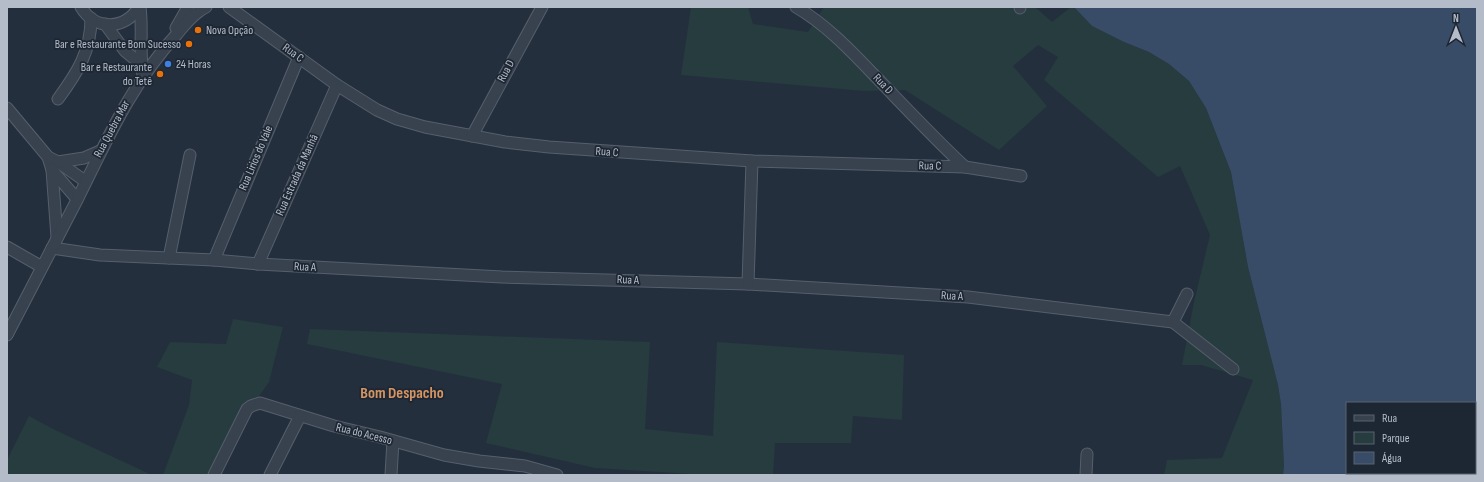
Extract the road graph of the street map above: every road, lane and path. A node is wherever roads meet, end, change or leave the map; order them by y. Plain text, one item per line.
1 (139, 7) edge
2 (188, 7) edge
3 (206, 7) edge
4 (229, 7) edge
5 (542, 7) edge
6 (796, 7) edge
7 (83, 11) edge
8 (105, 24) junction
9 (167, 44) junction
10 (299, 57) junction
11 (142, 70) junction
12 (337, 85) junction
13 (58, 99) dead end
14 (7, 108) edge
15 (472, 136) junction
16 (100, 151) junction
17 (190, 155) dead end
18 (752, 161) junction
19 (55, 166) junction
20 (965, 167) junction
21 (1021, 176) dead end
22 (85, 181) junction
23 (77, 199) junction
24 (57, 237) junction
25 (7, 247) edge
26 (52, 248) junction
27 (169, 258) junction
28 (214, 260) junction
29 (258, 264) junction
30 (42, 267) junction
31 (748, 284) junction
32 (1187, 294) dead end
33 (1173, 322) junction
34 (7, 335) edge
35 (1234, 369) dead end
36 (300, 416) junction
37 (393, 441) junction
38 (1087, 454) dead end
39 (214, 475) edge
40 (270, 475) edge
41 (391, 475) edge
42 (557, 475) edge
43 (1086, 475) edge

1 - 8 street
1 - 11 street
2 - 9 street
3 - 9 street, Rua Quebra Mar
4 - 10 street, Rua C
5 - 15 street, Rua D
6 - 20 street, Rua D
7 - 8 street
7 - 13 street
8 - 11 street
9 - 11 street, Rua Quebra Mar
10 - 12 street, Rua C
10 - 28 street, Rua Lirios do Vale
11 - 16 street, Rua Quebra Mar
12 - 15 street, Rua C
12 - 29 street, Rua Estrada da Manhã
14 - 19 street
15 - 18 street, Rua C
16 - 19 street
16 - 22 street, Rua Quebra Mar
17 - 27 street
18 - 20 street, Rua C
18 - 31 street
19 - 22 street
19 - 23 street
19 - 24 street
20 - 21 street, Rua C
22 - 23 street, Rua Quebra Mar
23 - 24 street, Rua Quebra Mar
24 - 26 street, Rua Quebra Mar
25 - 30 street
26 - 27 street, Rua A
26 - 30 street, Rua Quebra Mar
27 - 28 street, Rua A
28 - 29 street, Rua A
29 - 31 street, Rua A
30 - 34 street, Rua Quebra Mar
31 - 33 street, Rua A
32 - 33 street
33 - 35 street
36 - 37 street, Rua do Acesso
36 - 39 street, Rua do Acesso
36 - 40 street
37 - 41 street
37 - 42 street, Rua do Acesso
38 - 43 street

